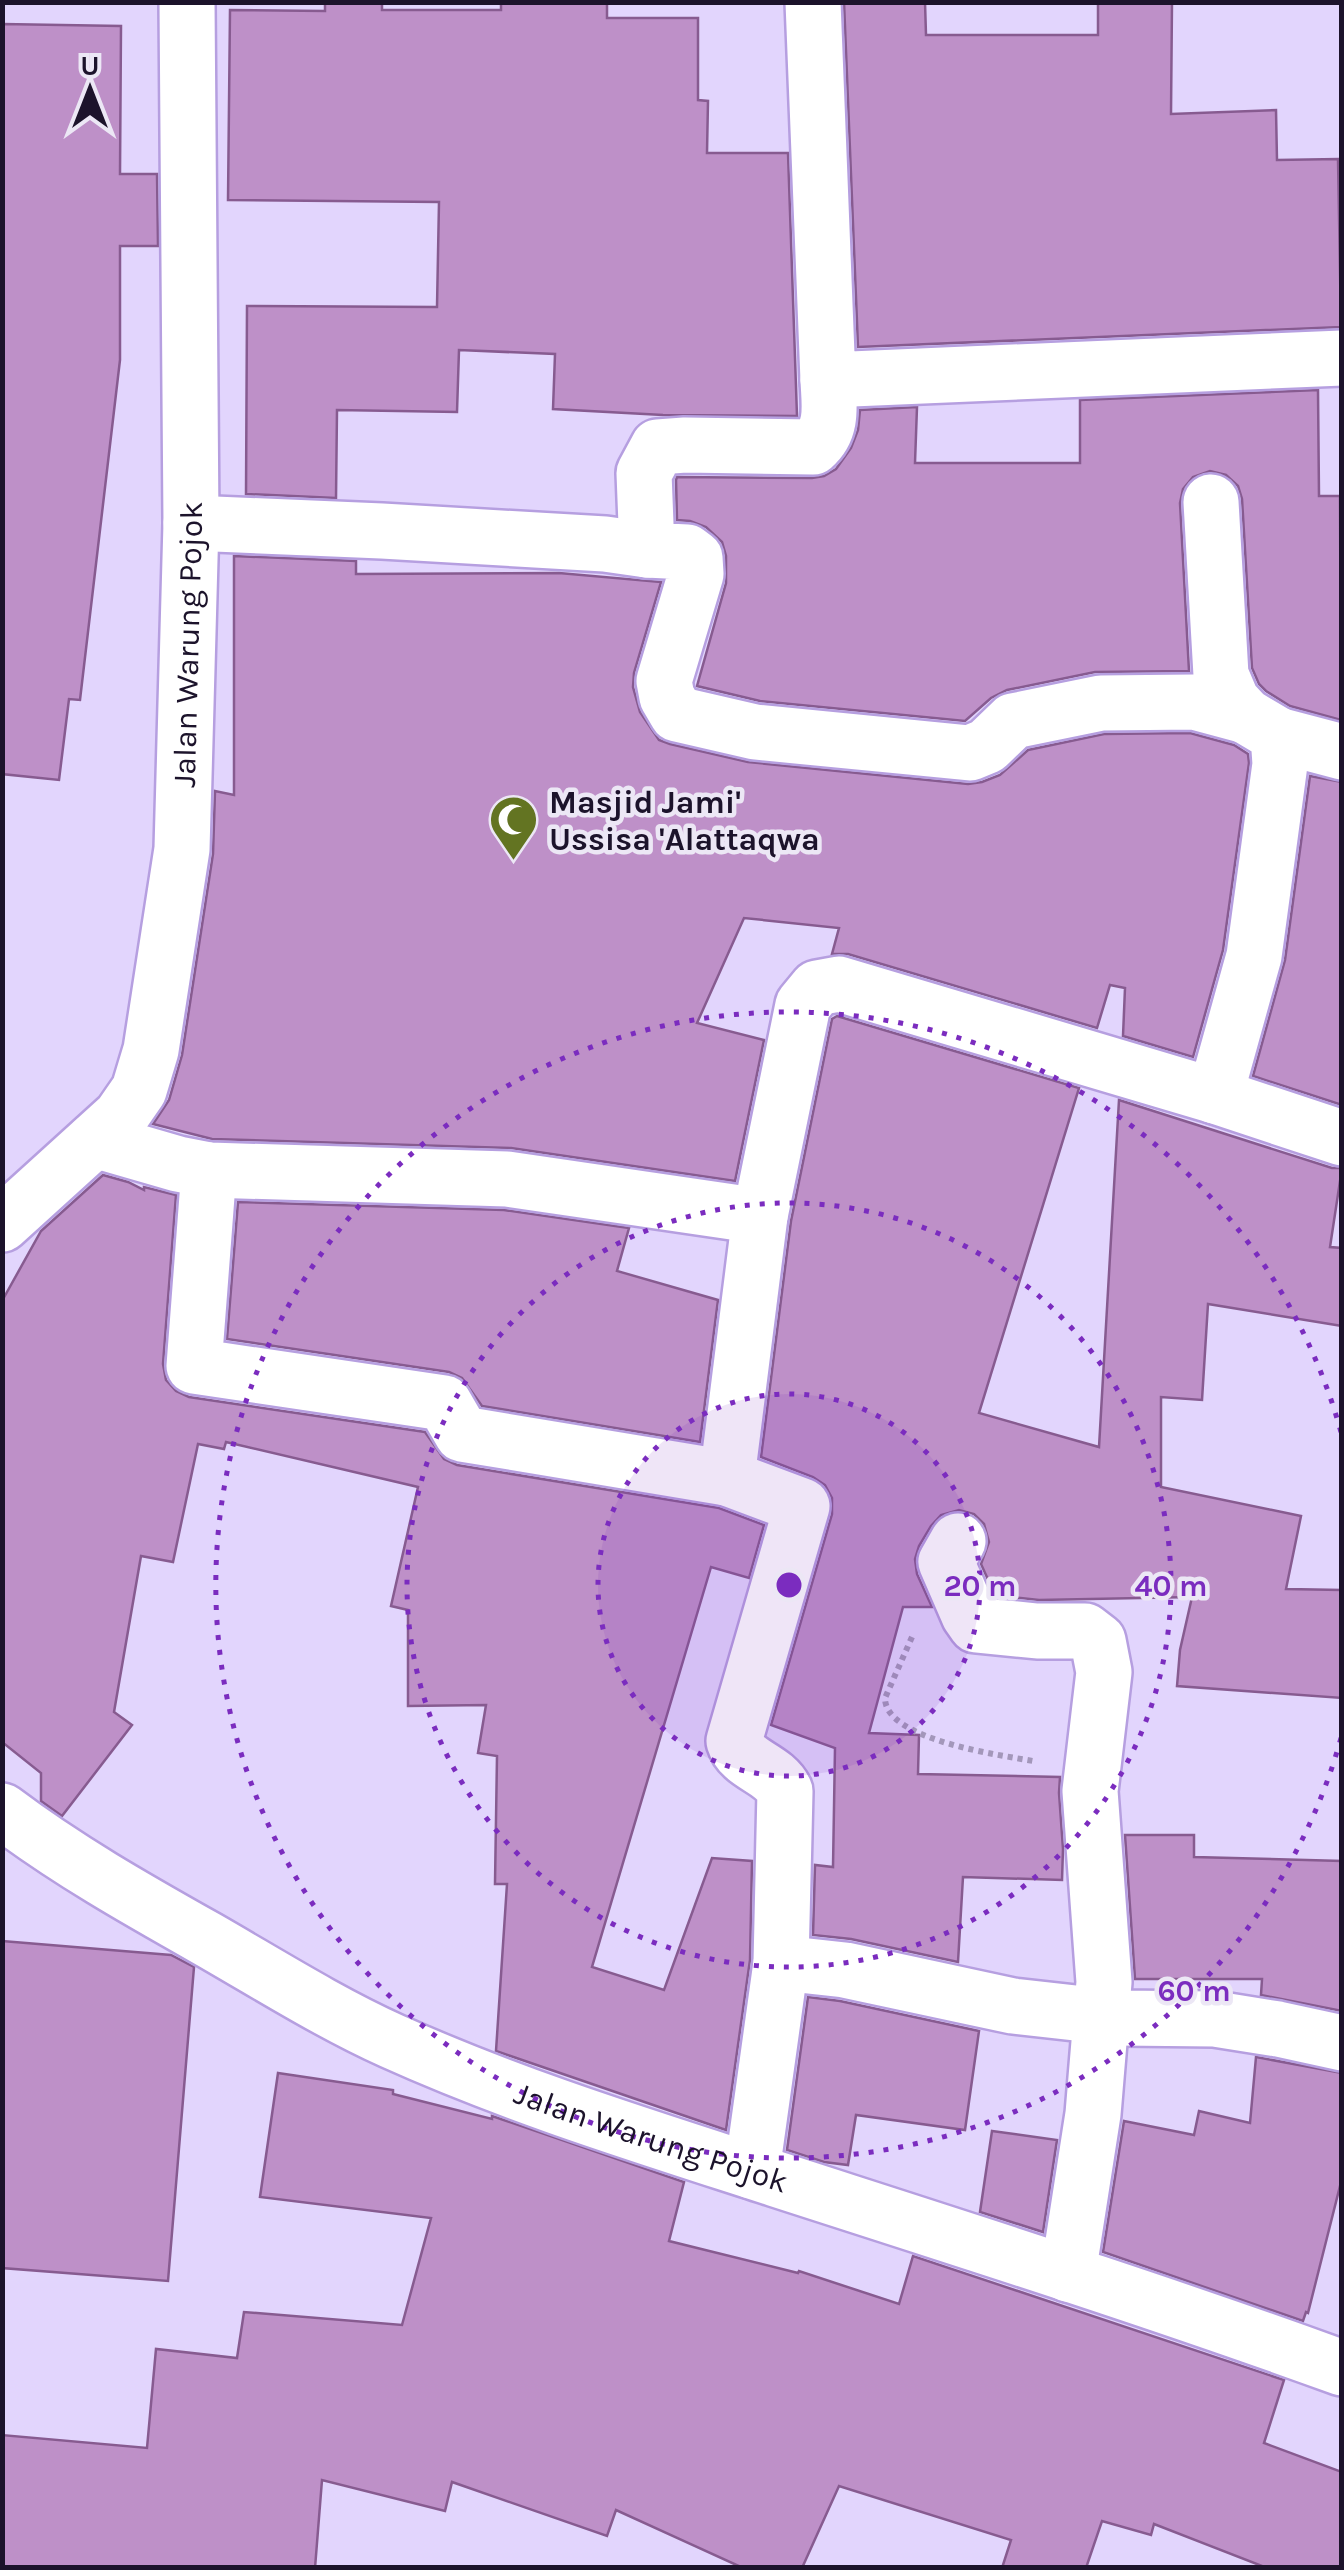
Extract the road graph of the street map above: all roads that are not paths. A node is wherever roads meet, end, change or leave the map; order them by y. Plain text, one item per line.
1 (187, 2) edge
2 (813, 2) edge
3 (1342, 358) edge
4 (828, 380) junction
5 (1211, 502) dead end
6 (191, 523) junction
7 (647, 550) junction
8 (1262, 725) junction
9 (1342, 752) edge
10 (1215, 1096) junction
11 (1342, 1138) edge
12 (95, 1140) junction
13 (209, 1170) junction
14 (760, 1216) junction
15 (2, 1224) edge
16 (726, 1478) junction
17 (952, 1552) road end
18 (2, 1811) edge
19 (780, 1963) junction
20 (1101, 2016) junction
21 (1342, 2044) edge
22 (752, 2171) junction
23 (1068, 2274) junction
24 (1342, 2368) edge

1 - 6 street, Jalan Warung Pojok
2 - 4 street
3 - 4 street
4 - 7 street
5 - 8 street
6 - 7 street
6 - 12 street, Jalan Warung Pojok
7 - 8 street
8 - 9 street
8 - 10 street
10 - 11 street
10 - 14 street
12 - 13 street
12 - 15 street, Jalan Warung Pojok
13 - 14 street
13 - 16 street
14 - 16 street
16 - 19 street
17 - 20 street
18 - 22 street, Jalan Warung Pojok
19 - 20 street
19 - 22 street
20 - 21 street
20 - 23 street
22 - 23 street, Jalan Warung Pojok
23 - 24 street, Jalan Warung Pojok

